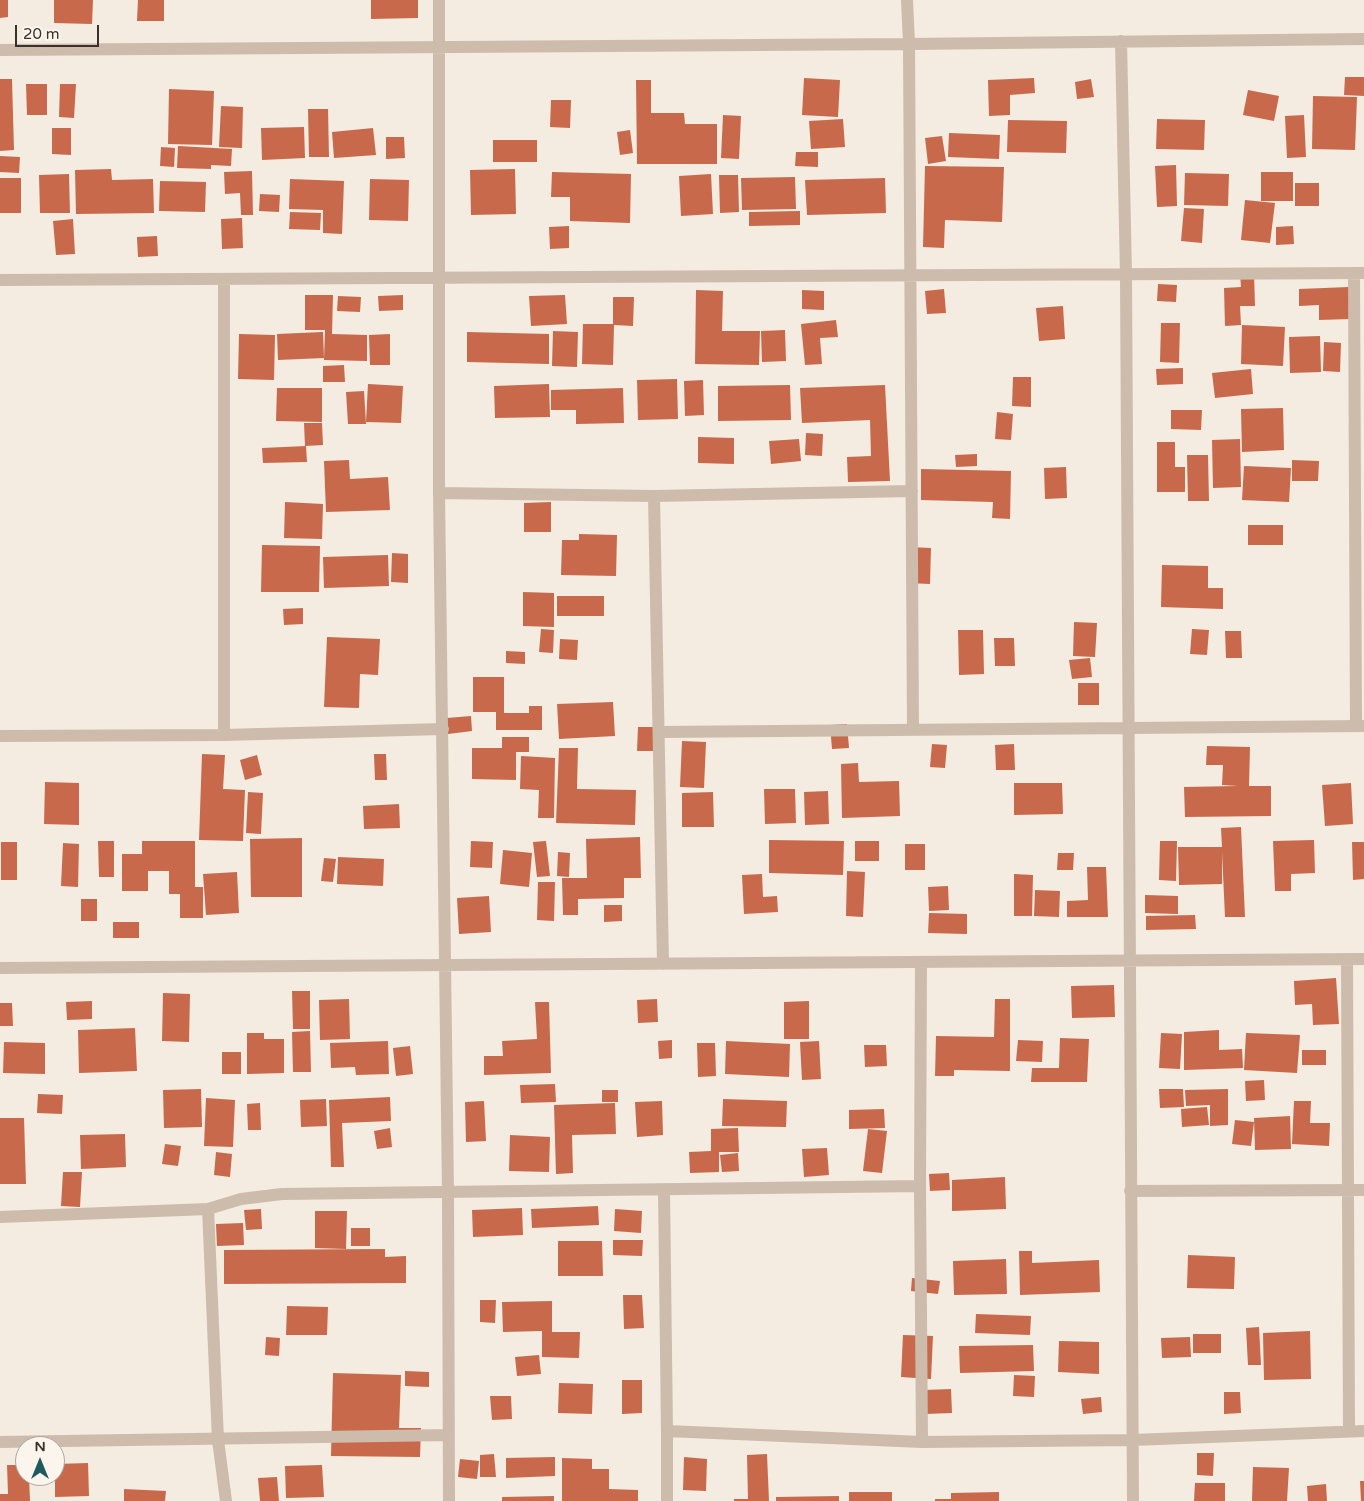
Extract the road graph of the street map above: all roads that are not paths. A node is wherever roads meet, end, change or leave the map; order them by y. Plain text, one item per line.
1 (439, 0) edge
2 (907, 0) edge
3 (1364, 39) edge
4 (1122, 41) junction
5 (909, 44) junction
6 (440, 47) junction
7 (0, 50) edge
8 (1359, 273) edge
9 (1126, 274) junction
10 (911, 276) junction
11 (439, 278) junction
12 (224, 279) junction
13 (0, 280) edge
14 (912, 491) junction
15 (439, 493) junction
16 (654, 496) junction
17 (1360, 726) edge
18 (1129, 728) junction
19 (443, 729) junction
20 (913, 730) junction
21 (659, 732) junction
22 (224, 735) junction
23 (0, 736) edge
24 (1347, 959) junction
25 (1364, 959) edge
26 (1130, 961) junction
27 (921, 962) junction
28 (663, 964) junction
29 (445, 967) junction
30 (0, 968) edge
31 (920, 1186) junction
32 (664, 1190) junction
33 (1347, 1190) junction
34 (1364, 1190) edge
35 (1130, 1191) junction
36 (448, 1192) junction
37 (208, 1209) junction
38 (0, 1217) edge
39 (667, 1431) junction
40 (1348, 1431) junction
41 (1364, 1431) edge
42 (449, 1435) junction
43 (218, 1440) junction
44 (1133, 1440) junction
45 (0, 1442) edge
46 (922, 1442) junction
47 (226, 1501) edge
48 (450, 1501) edge
49 (667, 1501) edge
50 (1133, 1501) edge

1 - 6 street
2 - 5 street
3 - 4 street
4 - 5 street
4 - 9 street
5 - 6 street
5 - 10 street
6 - 7 street
6 - 11 street
8 - 9 street
8 - 17 street
9 - 10 street
9 - 18 street
10 - 11 street
10 - 14 street
11 - 12 street
11 - 15 street
12 - 13 street
12 - 22 street
14 - 16 street
14 - 20 street
15 - 16 street
15 - 19 street
16 - 21 street
17 - 18 street
18 - 20 street
18 - 26 street
19 - 22 street
19 - 29 street
20 - 21 street
21 - 28 street
22 - 23 street
24 - 25 street
24 - 26 street
24 - 33 street
26 - 27 street
26 - 35 street
27 - 28 street
27 - 31 street
28 - 29 street
29 - 30 street
29 - 36 street
31 - 32 street
31 - 46 street
32 - 36 street
32 - 39 street
33 - 34 street
33 - 35 street
33 - 40 street
35 - 44 street
36 - 37 street
36 - 42 street
37 - 38 street
37 - 43 street
39 - 46 street
39 - 49 street
40 - 41 street
40 - 44 street
42 - 43 street
42 - 48 street
43 - 45 street
43 - 47 street
44 - 46 street
44 - 50 street

